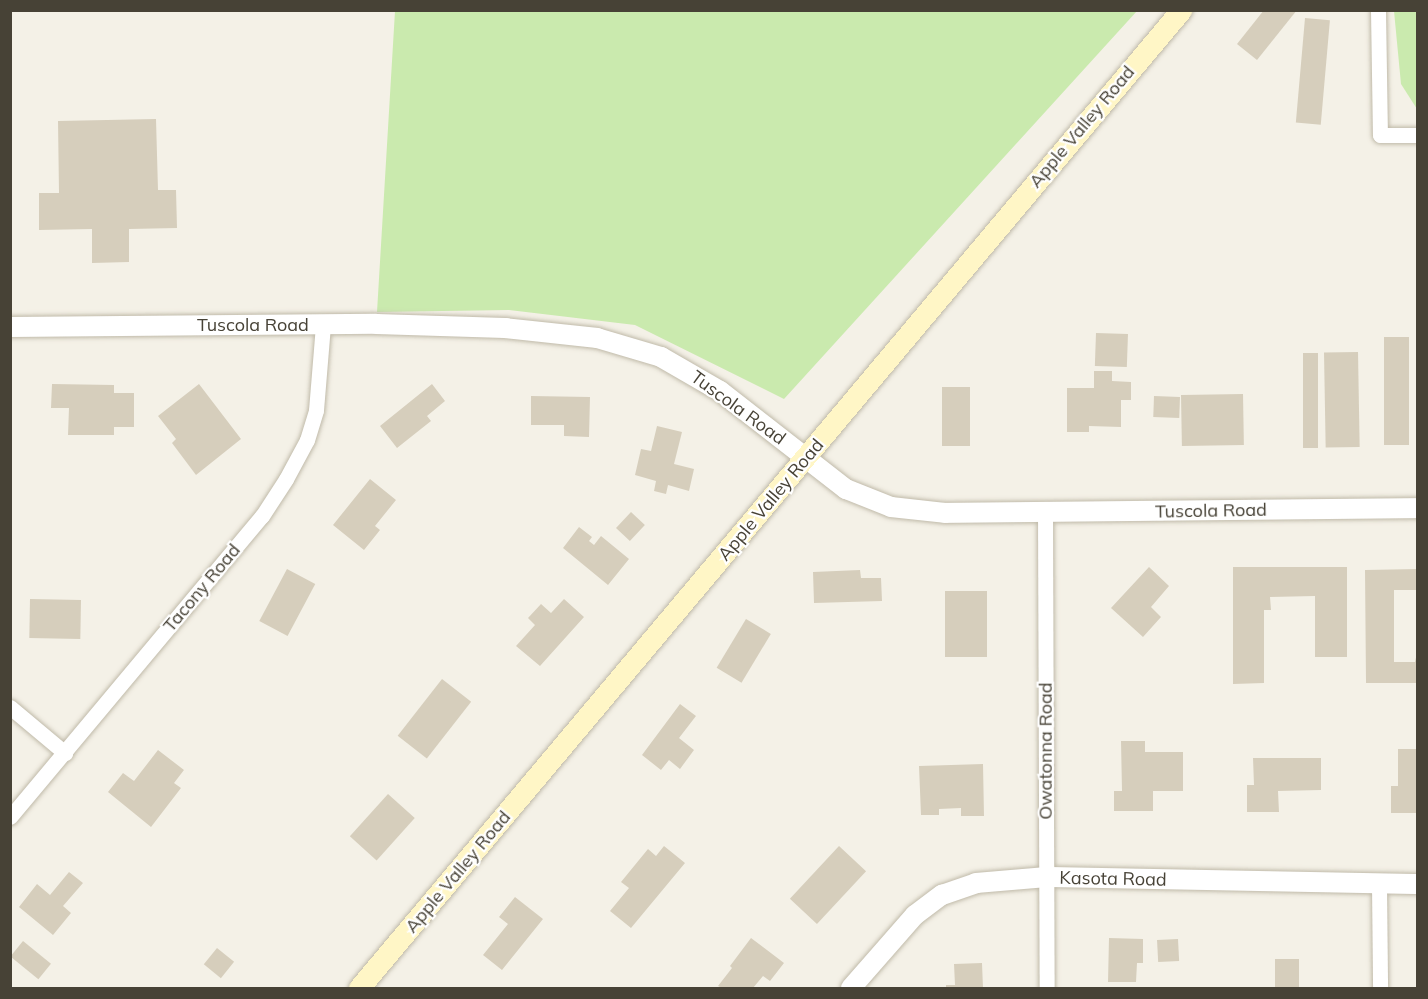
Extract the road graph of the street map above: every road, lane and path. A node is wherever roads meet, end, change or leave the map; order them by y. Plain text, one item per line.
1 (1181, 10) edge
2 (1378, 10) edge
3 (1418, 135) edge
4 (323, 325) junction
5 (10, 327) edge
6 (806, 458) junction
7 (1418, 508) edge
8 (1045, 513) junction
9 (10, 707) edge
10 (65, 753) junction
11 (10, 817) edge
12 (1047, 877) junction
13 (1418, 884) edge
14 (1379, 885) junction
15 (359, 988) edge
16 (851, 988) edge
17 (1047, 988) edge
18 (1380, 988) edge

1 - 6 main road, Apple Valley Road
2 - 3 street
4 - 5 street, Tuscola Road
4 - 6 street, Tuscola Road
4 - 10 street, Tacony Road
6 - 8 street, Tuscola Road
6 - 15 main road, Apple Valley Road
7 - 8 street, Tuscola Road
8 - 12 street, Owatonna Road
9 - 10 street
10 - 11 street, Tacony Road
12 - 14 street, Kasota Road
12 - 16 street, Kasota Road
12 - 17 street, Owatonna Road
13 - 14 street, Kasota Road
14 - 18 street

